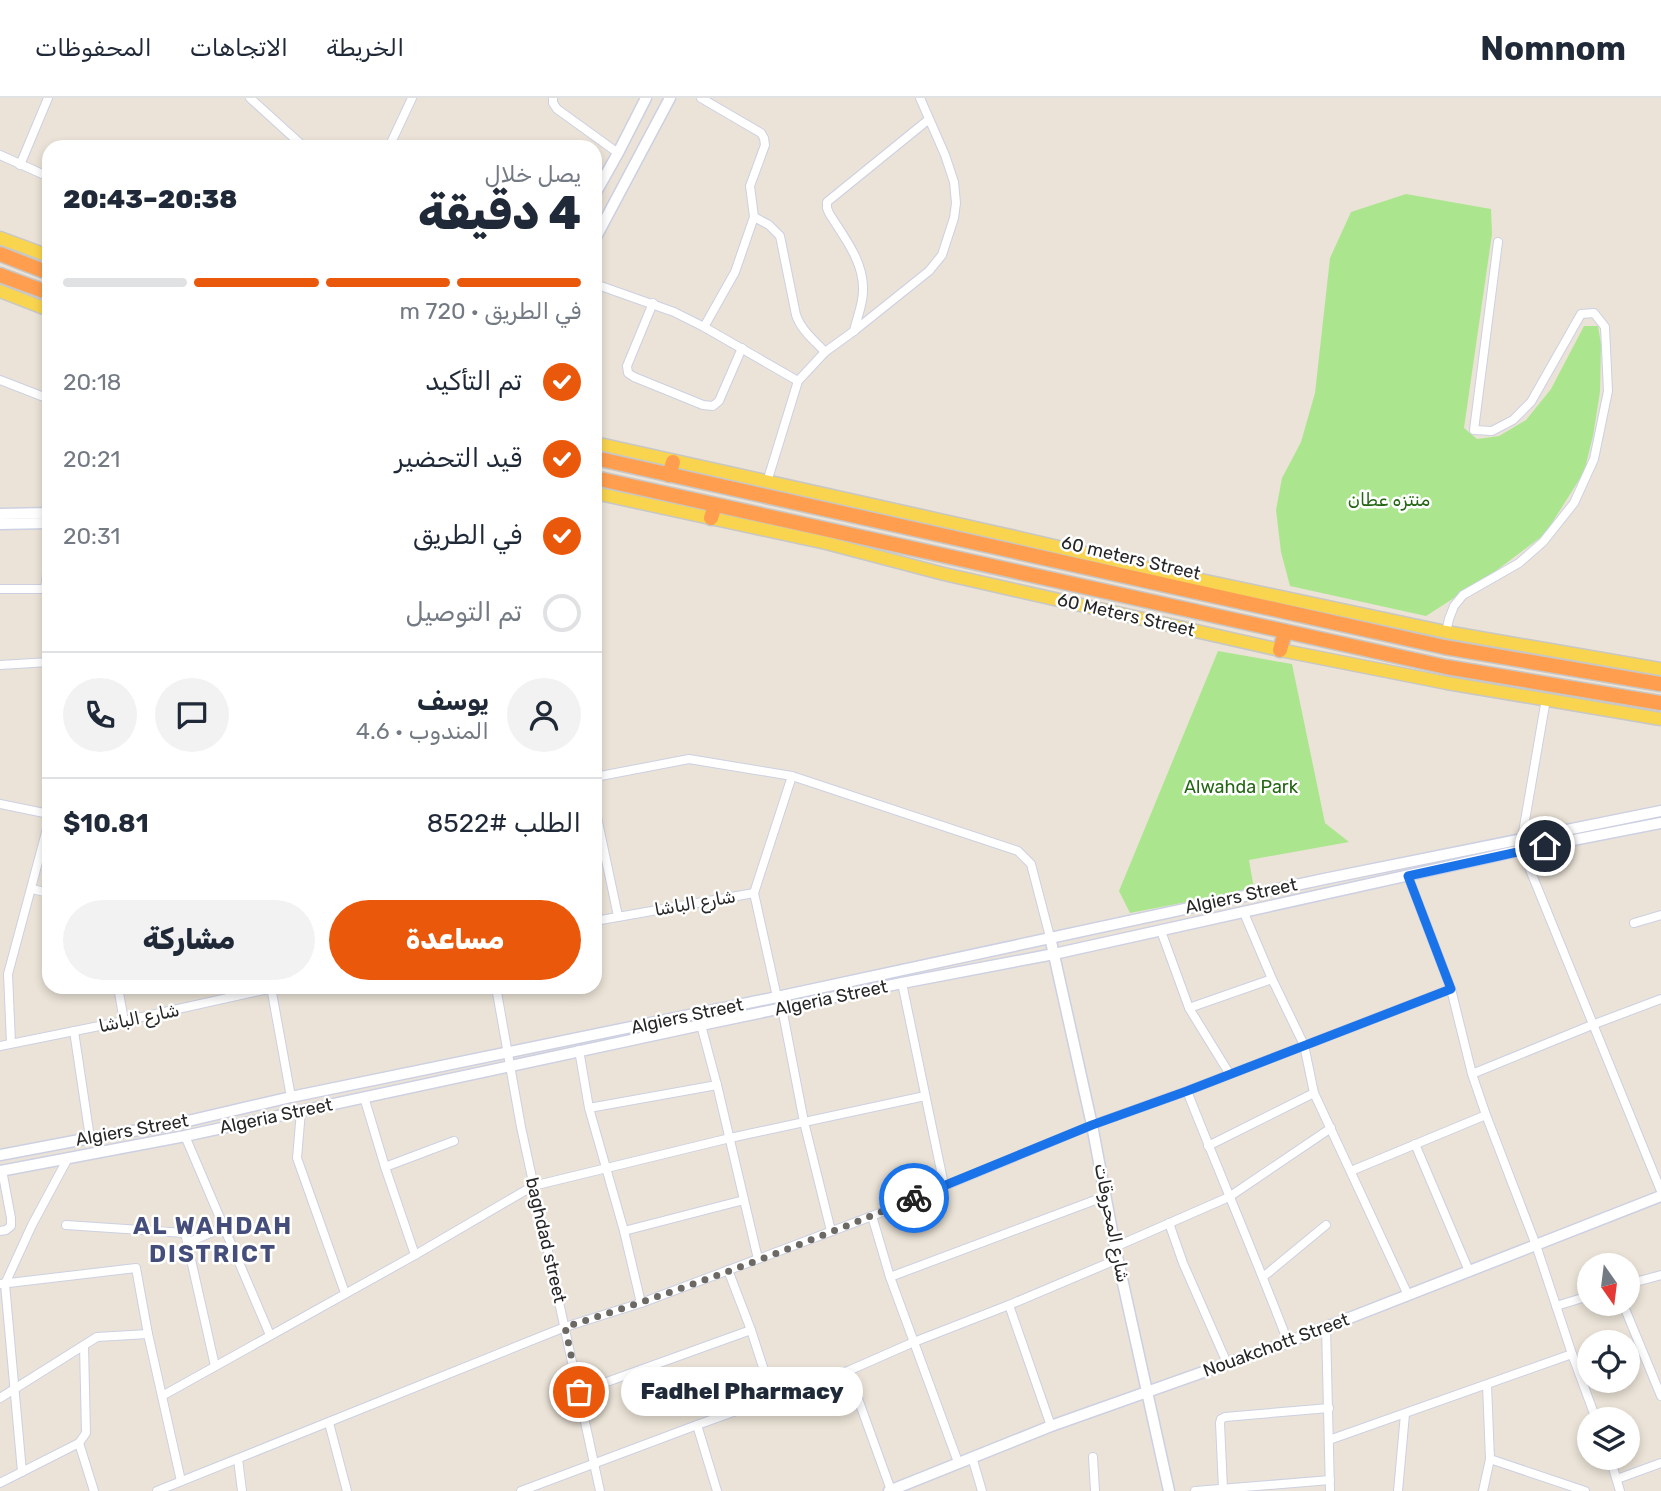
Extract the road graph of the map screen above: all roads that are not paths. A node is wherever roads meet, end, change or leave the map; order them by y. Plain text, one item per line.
1 (48, 98) edge
2 (250, 98) edge
3 (412, 98) edge
4 (553, 98) edge
5 (646, 98) edge
6 (670, 98) edge
7 (701, 98) edge
8 (920, 98) edge
9 (929, 120) junction
10 (293, 140) edge
11 (392, 140) edge
12 (600, 140) edge
13 (602, 141) edge
14 (618, 153) junction
15 (0, 155) edge
16 (635, 164) junction
17 (20, 165) junction
18 (42, 174) edge
19 (602, 182) edge
20 (754, 217) junction
21 (602, 226) edge
22 (0, 237) edge
23 (1498, 242) dead end
24 (42, 253) edge
25 (0, 254) edge
26 (42, 270) edge
27 (0, 275) edge
28 (602, 286) edge
29 (42, 290) edge
30 (0, 291) edge
31 (653, 303) junction
32 (42, 307) edge
33 (704, 327) junction
34 (854, 331) junction
35 (742, 348) junction
36 (825, 352) junction
37 (0, 380) edge
38 (797, 382) junction
39 (42, 395) edge
40 (602, 445) edge
41 (602, 459) edge
42 (671, 468) junction
43 (602, 480) edge
44 (767, 482) junction
45 (602, 495) edge
46 (713, 512) junction
47 (42, 513) edge
48 (0, 514) edge
49 (42, 523) edge
50 (0, 524) edge
51 (1093, 570) junction
52 (1194, 585) junction
53 (1087, 586) junction
54 (0, 589) edge
55 (42, 589) edge
56 (1285, 632) junction
57 (1446, 632) junction
58 (1280, 650) junction
59 (42, 662) edge
60 (0, 665) edge
61 (1661, 669) edge
62 (1661, 684) edge
63 (1546, 699) junction
64 (1661, 703) edge
65 (1661, 719) edge
66 (602, 776) edge
67 (792, 776) junction
68 (0, 804) edge
69 (1661, 811) edge
70 (42, 813) edge
71 (1661, 823) edge
72 (602, 841) edge
73 (1522, 844) junction
74 (42, 849) edge
75 (1408, 876) junction
76 (1324, 879) junction
77 (32, 889) junction
78 (42, 891) edge
79 (754, 893) junction
80 (1327, 894) junction
81 (1244, 913) junction
82 (1661, 915) edge
83 (618, 916) junction
84 (602, 919) edge
85 (1634, 923) dead end
86 (1161, 931) junction
87 (1050, 937) junction
88 (1054, 954) junction
89 (4, 972) edge
90 (1272, 979) junction
91 (902, 983) junction
92 (1451, 989) junction
93 (119, 994) edge
94 (242, 994) edge
95 (274, 994) edge
96 (497, 994) edge
97 (777, 997) junction
98 (1661, 999) edge
99 (782, 1008) junction
100 (1189, 1008) junction
101 (124, 1021) junction
102 (701, 1025) junction
103 (1592, 1025) junction
104 (74, 1031) junction
105 (11, 1043) junction
106 (1304, 1045) junction
107 (0, 1046) edge
108 (579, 1050) junction
109 (508, 1053) junction
110 (511, 1067) junction
111 (1229, 1073) junction
112 (1472, 1074) junction
113 (718, 1085) junction
114 (1187, 1091) junction
115 (1314, 1093) junction
116 (925, 1096) junction
117 (291, 1097) junction
118 (364, 1097) junction
119 (589, 1108) junction
120 (301, 1111) junction
121 (1486, 1115) junction
122 (804, 1122) junction
123 (175, 1124) junction
124 (1092, 1125) junction
125 (1331, 1128) junction
126 (185, 1136) junction
127 (90, 1138) junction
128 (730, 1138) junction
129 (454, 1141) dead end
130 (1415, 1144) junction
131 (1208, 1146) junction
132 (0, 1155) edge
133 (68, 1158) junction
134 (386, 1167) junction
135 (607, 1168) junction
136 (1, 1171) edge
137 (1351, 1171) junction
138 (944, 1185) junction
139 (533, 1186) junction
140 (1661, 1193) edge
141 (1106, 1196) junction
142 (1229, 1197) junction
143 (744, 1200) junction
144 (872, 1216) junction
145 (1169, 1223) junction
146 (66, 1225) dead end
147 (1326, 1225) dead end
148 (225, 1227) junction
149 (0, 1231) edge
150 (624, 1231) junction
151 (831, 1231) junction
152 (187, 1242) junction
153 (1536, 1245) junction
154 (1115, 1247) junction
155 (415, 1255) junction
156 (758, 1259) junction
157 (1118, 1259) junction
158 (728, 1270) junction
159 (1469, 1271) junction
160 (1661, 1275) edge
161 (890, 1277) junction
162 (1263, 1277) junction
163 (1640, 1281) edge
164 (3, 1284) edge
165 (345, 1293) junction
166 (1408, 1295) junction
167 (1577, 1300) edge
168 (641, 1303) junction
169 (1009, 1305) junction
170 (1556, 1306) junction
171 (1628, 1316) edge
172 (565, 1327) junction
173 (1326, 1327) junction
174 (751, 1329) junction
175 (148, 1334) junction
176 (270, 1335) junction
177 (914, 1342) junction
178 (1288, 1342) junction
179 (84, 1346) junction
180 (1572, 1354) junction
181 (1227, 1363) junction
182 (215, 1366) junction
183 (848, 1371) junction
184 (1487, 1385) junction
185 (15, 1390) junction
186 (1148, 1391) junction
187 (579, 1392) junction
188 (162, 1396) junction
189 (1661, 1396) edge
190 (0, 1398) edge
191 (773, 1398) junction
192 (1591, 1407) edge
193 (1329, 1408) junction
194 (1405, 1414) junction
195 (329, 1423) junction
196 (697, 1425) junction
197 (1051, 1426) junction
198 (1329, 1440) junction
199 (79, 1443) junction
200 (972, 1457) junction
201 (1093, 1457) dead end
202 (237, 1459) junction
203 (1490, 1459) junction
204 (958, 1462) junction
205 (1661, 1463) edge
206 (595, 1464) junction
207 (1614, 1470) edge
208 (22, 1472) junction
209 (1617, 1479) junction
210 (1330, 1480) junction
211 (3, 1481) edge
212 (181, 1481) junction
213 (1561, 1487) edge
214 (1223, 1489) junction
215 (10, 1491) edge
216 (94, 1491) edge
217 (157, 1491) edge
218 (242, 1491) edge
219 (347, 1491) edge
220 (521, 1491) edge
221 (600, 1491) edge
222 (717, 1491) edge
223 (890, 1491) edge
224 (982, 1491) edge
225 (1095, 1491) edge
226 (1169, 1491) edge
227 (1195, 1491) edge
228 (1330, 1491) edge
229 (1398, 1491) edge
230 (1483, 1491) edge
231 (1585, 1491) edge
232 (1620, 1491) edge

1 - 17 street
2 - 10 street
3 - 11 street
4 - 12 street
5 - 14 main road
6 - 16 main road
7 - 20 street
8 - 9 street
9 - 34 street
9 - 34 street
13 - 14 street
14 - 16 main road
14 - 19 main road
15 - 17 street
16 - 21 main road
17 - 18 street
20 - 33 street
20 - 36 street
22 - 24 main road
23 - 57 street
25 - 26 highway
27 - 29 highway
28 - 31 street
30 - 32 main road
31 - 33 street
31 - 35 street
33 - 35 street
34 - 36 street
35 - 38 street
36 - 38 street
37 - 39 street
38 - 44 street
40 - 42 main road, 60 Meters Street
41 - 42 highway, 60 meters Street
42 - 44 main road, 60 Meters Street
42 - 51 highway, 60 meters Street
43 - 46 highway, 60 meters Street
44 - 52 main road, 60 Meters Street
45 - 46 main road, 60 Meters Street
46 - 53 highway, 60 meters Street
46 - 58 main road, 60 Meters Street
47 - 48 main road
49 - 50 main road
51 - 52 highway, 60 meters Street
51 - 53 highway
52 - 57 main road, 60 Meters Street
52 - 62 highway, 60 meters Street
53 - 56 highway, 60 meters Street
54 - 55 street
56 - 58 highway
56 - 64 highway, 60 meters Street
57 - 61 main road, 60 Meters Street
58 - 63 main road, 60 Meters Street
59 - 60 street
63 - 65 main road, 60 Meters Street
63 - 73 street
66 - 67 street
67 - 79 street
67 - 87 street
68 - 70 street
69 - 73 main road, Algiers Street
71 - 73 main road, Algeria Street
72 - 83 street
73 - 75 main road, Algeria Street
73 - 76 main road, Algiers Street
73 - 103 street
74 - 77 street
75 - 80 main road, Algeria Street
75 - 92 street
76 - 80 main road
76 - 87 main road, Algiers Street
77 - 78 street
77 - 89 street
79 - 83 street, شارع الباشا
79 - 97 street
80 - 81 main road, Algeria Street
81 - 86 main road, Algeria Street
81 - 90 street
82 - 85 street
83 - 84 street, شارع الباشا
86 - 88 main road, Algeria Street
86 - 100 street
87 - 88 main road, شارع المحروقات
87 - 97 main road, Algiers Street
88 - 91 main road, Algeria Street
88 - 124 main road, شارع المحروقات
89 - 105 street
90 - 100 street
90 - 106 street
91 - 99 main road, Algeria Street
91 - 116 street
92 - 106 street
92 - 112 street
93 - 101 street
94 - 101 street, شارع الباشا
95 - 117 street
96 - 109 street, baghdad street
97 - 99 main road
97 - 109 main road, Algiers Street
98 - 103 street
99 - 102 main road, Algeria Street
99 - 122 street
100 - 111 street
101 - 104 street, شارع الباشا
102 - 108 main road, Algeria Street
102 - 113 street
103 - 112 street
103 - 140 street
104 - 105 street, شارع الباشا
104 - 127 street
105 - 107 street, شارع الباشا
106 - 111 street
106 - 115 street
108 - 110 main road, Algeria Street
108 - 119 street
109 - 110 street, baghdad street
109 - 117 main road, Algiers Street
110 - 118 main road, Algeria Street
110 - 139 street, baghdad street
111 - 114 street
112 - 121 street
113 - 119 street
113 - 128 street
114 - 124 street
114 - 131 street
115 - 125 street
115 - 131 street
116 - 122 street
116 - 138 street
117 - 123 main road, Algiers Street
118 - 120 main road, Algeria Street
118 - 134 street
119 - 135 street
120 - 126 main road, Algeria Street
120 - 165 street
121 - 130 street
121 - 153 street
122 - 128 street
122 - 151 street
123 - 126 main road
123 - 127 main road, Algiers Street
124 - 138 street
124 - 141 main road, شارع المحروقات
125 - 137 street
125 - 142 street
126 - 133 main road, Algeria Street
126 - 148 street
127 - 132 main road, Algiers Street
128 - 135 street
128 - 143 street
129 - 134 street
130 - 137 street
130 - 159 street
131 - 142 street
133 - 136 main road, Algeria Street
133 - 164 street
134 - 155 street
135 - 139 street
135 - 150 street
136 - 149 street
137 - 166 street
138 - 144 street
139 - 155 street
139 - 172 street, baghdad street
140 - 153 main road, Nouakchott Street
141 - 154 main road, شارع المحروقات
141 - 161 street
142 - 145 street
142 - 162 street
143 - 150 street
143 - 156 street
144 - 151 street
144 - 161 street
145 - 154 street
145 - 181 street
146 - 152 street
147 - 162 street
148 - 152 street
148 - 176 street
150 - 168 street
151 - 156 street
152 - 182 street
153 - 159 main road, Nouakchott Street
153 - 170 street
154 - 157 main road, شارع المحروقات
155 - 165 street
156 - 158 street
157 - 169 street
157 - 186 main road, شارع المحروقات
158 - 168 street
158 - 174 street
159 - 166 main road, Nouakchott Street
160 - 163 street
161 - 177 street
162 - 178 street
164 - 175 street
164 - 185 street
165 - 176 street
166 - 173 main road, Nouakchott Street
167 - 170 street
168 - 172 street
169 - 177 street
169 - 197 street
170 - 180 street
171 - 189 street
172 - 187 street, baghdad street
172 - 195 street
173 - 178 main road, Nouakchott Street
173 - 193 street
174 - 187 street
174 - 191 street
175 - 179 street
175 - 188 street
176 - 182 street
177 - 183 street
177 - 204 street
178 - 181 main road, Nouakchott Street
179 - 185 street
179 - 199 street
180 - 184 street
180 - 192 street
181 - 186 main road, Nouakchott Street
182 - 188 street
183 - 191 street
183 - 223 street
184 - 194 street
184 - 203 street
185 - 190 street
185 - 208 street
186 - 197 main road, Nouakchott Street
186 - 226 main road, شارع المحروقات
187 - 206 street, baghdad street
188 - 212 street
191 - 196 street
193 - 198 street
193 - 214 street
194 - 198 street
194 - 229 street
195 - 202 street
195 - 219 street
196 - 206 street
196 - 222 street
197 - 200 main road, Nouakchott Street
198 - 210 street
199 - 208 street
199 - 216 street
200 - 204 main road, Nouakchott Street
200 - 224 street
201 - 225 street
202 - 212 street
202 - 218 street
203 - 213 street
203 - 230 street
204 - 223 main road, Nouakchott Street
205 - 209 street
206 - 220 street
206 - 221 street, baghdad street
207 - 209 street
208 - 211 street
209 - 232 street
210 - 214 street
210 - 228 street
211 - 215 street
212 - 217 street
213 - 231 street
214 - 227 street

